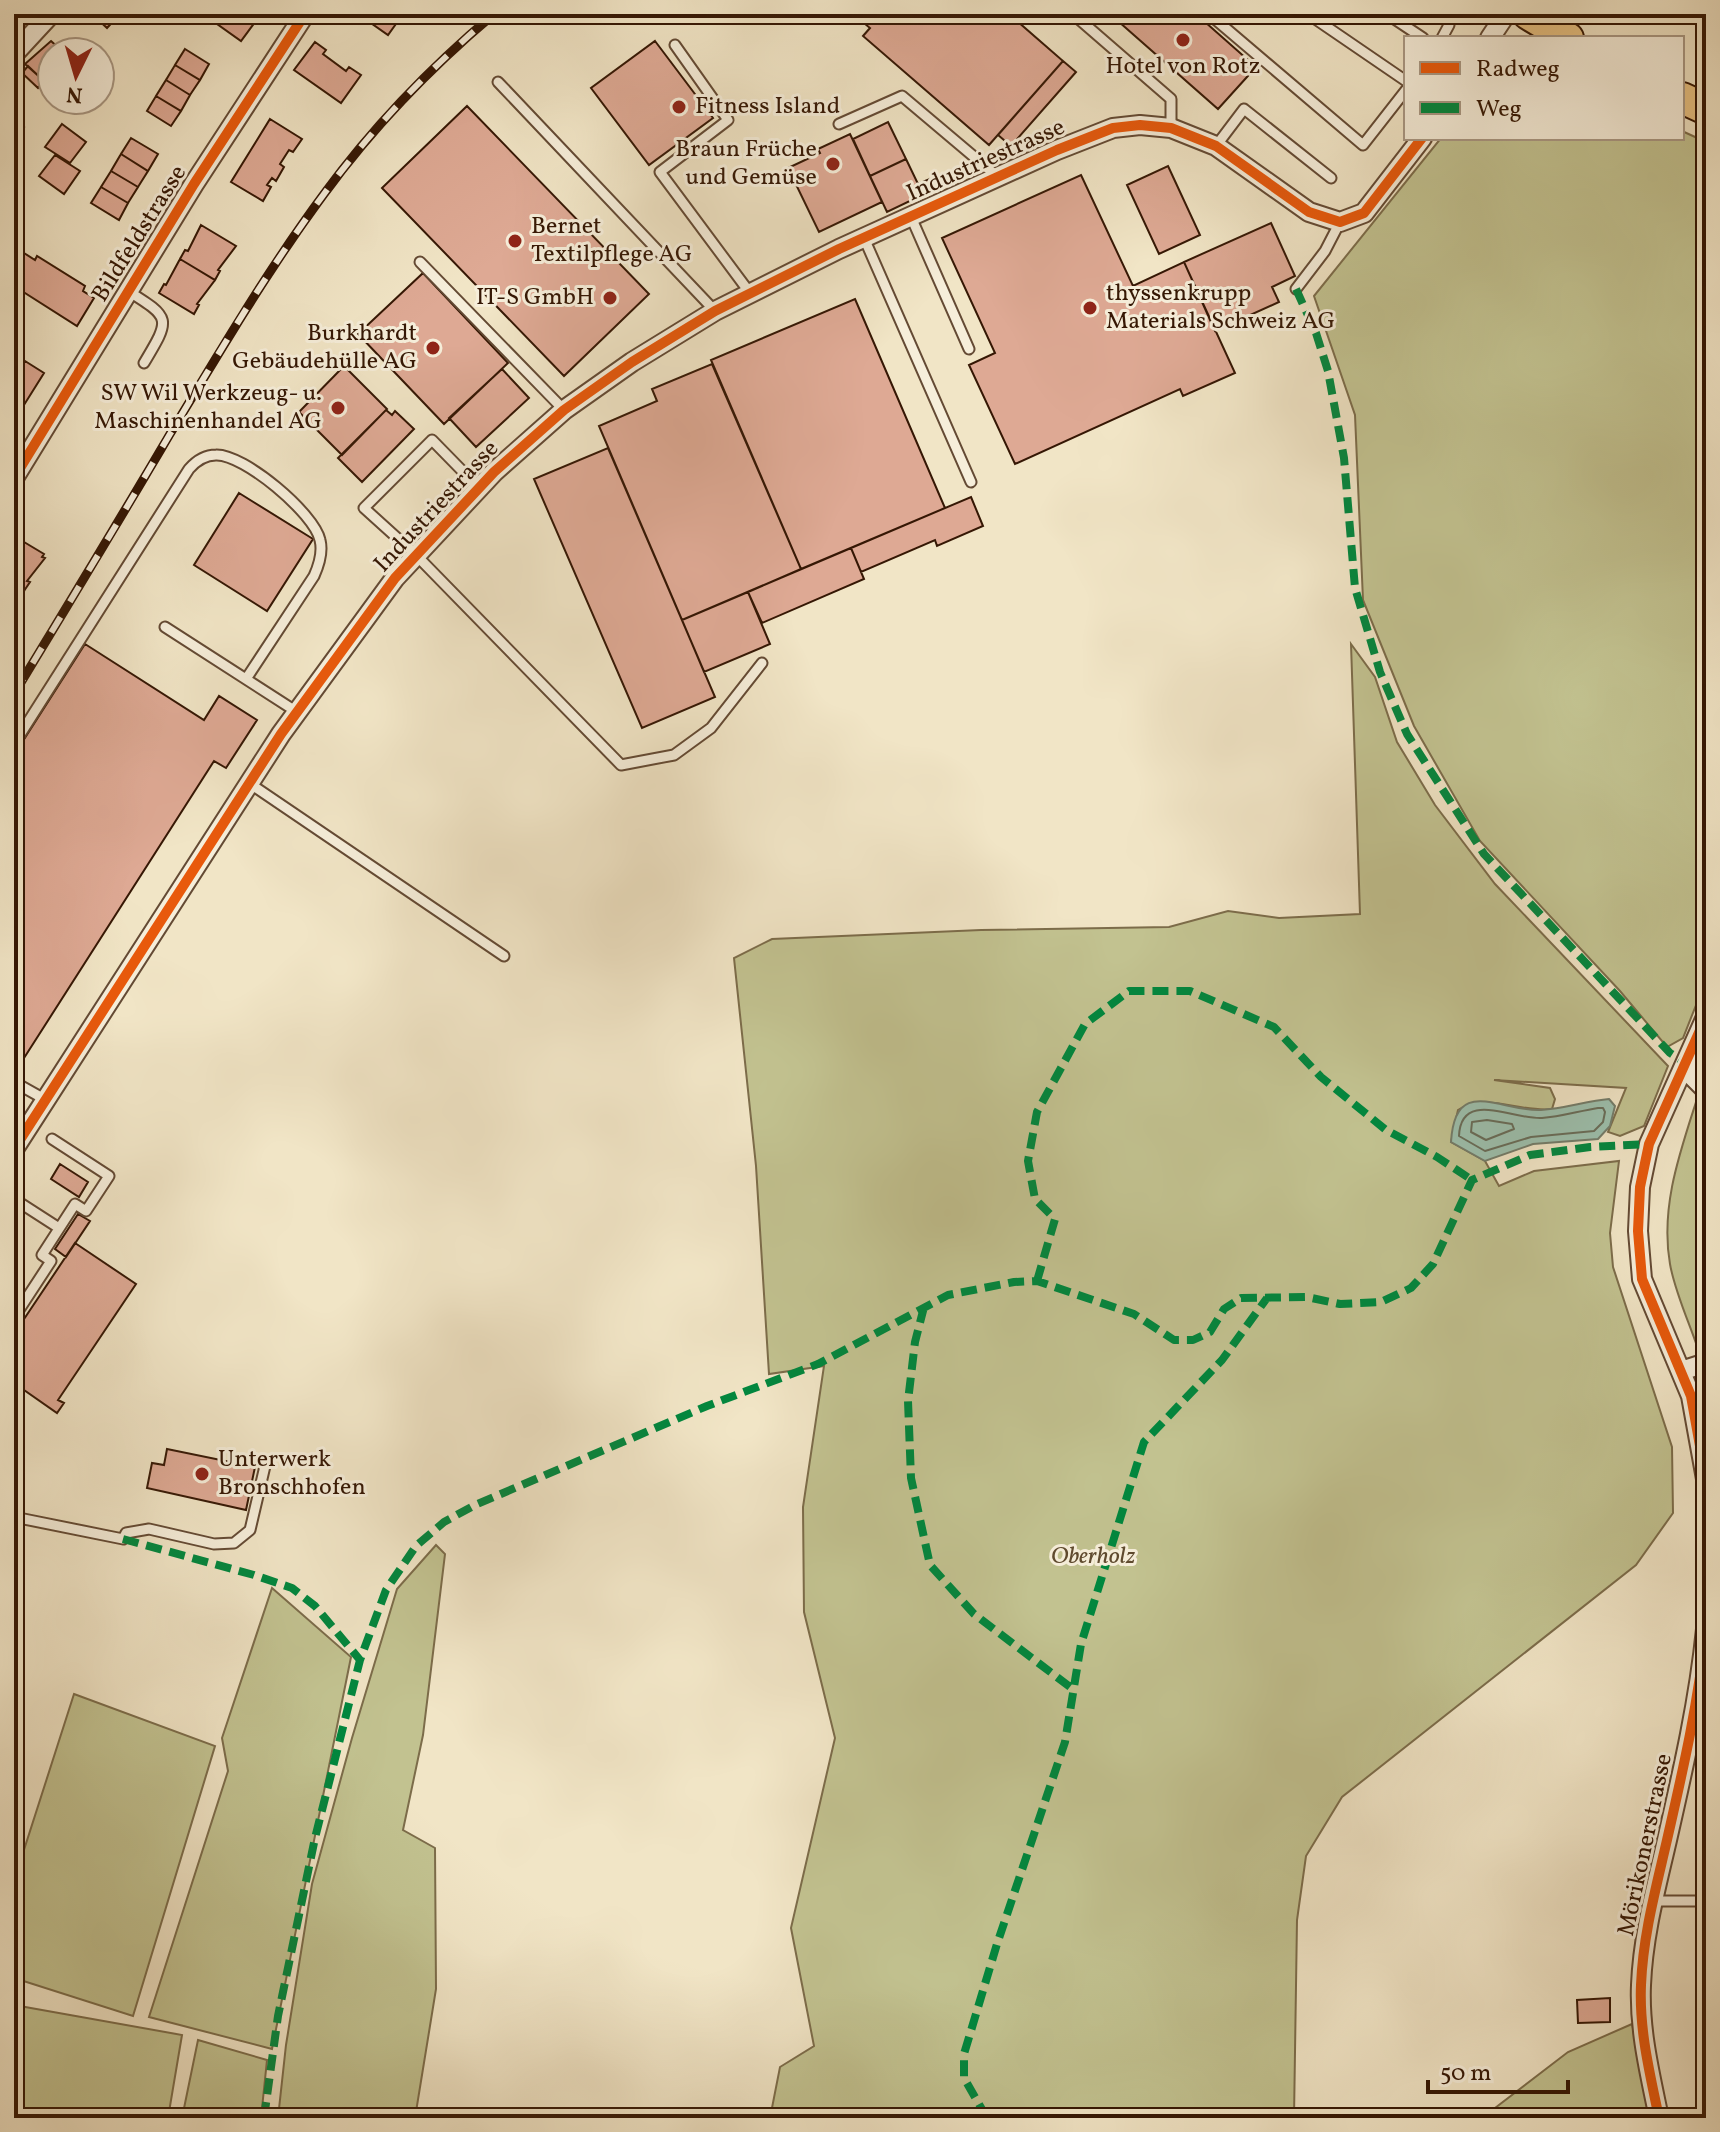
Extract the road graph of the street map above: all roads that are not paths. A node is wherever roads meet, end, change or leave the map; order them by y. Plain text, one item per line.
1 (51, 14) edge
2 (305, 14) edge
3 (1073, 14) edge
4 (1209, 14) edge
5 (1308, 14) edge
6 (1387, 14) edge
7 (1449, 14) edge
8 (1506, 14) edge
9 (1528, 14) edge
10 (1420, 36) edge
11 (1443, 36) edge
12 (1491, 36) edge
13 (1565, 36) edge
14 (675, 45) dead end
15 (14, 54) edge
16 (1404, 80) edge
17 (498, 82) dead end
18 (1404, 93) edge
19 (1684, 99) edge
20 (1706, 109) edge
21 (839, 124) dead end
22 (1171, 128) junction
23 (1420, 140) edge
24 (1216, 146) junction
25 (998, 177) junction
26 (1331, 178) dead end
27 (911, 217) junction
28 (1340, 222) junction
29 (864, 238) junction
30 (420, 262) dead end
31 (1296, 289) dead end
32 (128, 291) junction
33 (751, 294) junction
34 (715, 311) junction
35 (969, 349) dead end
36 (144, 363) dead end
37 (564, 410) junction
38 (14, 478) edge
39 (971, 482) dead end
40 (479, 488) junction
41 (416, 555) junction
42 (165, 627) dead end
43 (762, 663) dead end
44 (246, 679) junction
45 (297, 712) junction
46 (14, 744) edge
47 (249, 783) junction
48 (504, 956) dead end
49 (1706, 1017) edge
50 (1687, 1064) junction
51 (14, 1082) edge
52 (1706, 1090) edge
53 (46, 1100) junction
54 (52, 1139) dead end
55 (14, 1149) edge
56 (14, 1199) edge
57 (59, 1228) junction
58 (14, 1311) edge
59 (1706, 1363) edge
60 (1681, 1371) junction
61 (265, 1466) dead end
62 (1706, 1479) edge
63 (14, 1517) edge
64 (1706, 1629) edge
65 (1652, 1901) junction
66 (1706, 1901) edge
67 (1659, 2118) edge

1 - 15 street
2 - 32 street, Bildfeldstrasse
3 - 22 lane
4 - 18 lane
5 - 16 lane
6 - 10 lane
7 - 11 lane
8 - 12 street
9 - 13 main road
14 - 33 lane
17 - 34 lane
19 - 20 main road
21 - 25 lane
22 - 24 street, Industriestrasse
22 - 25 street, Industriestrasse
23 - 28 street
24 - 26 lane
24 - 28 street, Industriestrasse
25 - 27 street, Industriestrasse
27 - 29 street, Industriestrasse
27 - 35 lane
28 - 31 lane
29 - 33 street, Industriestrasse
29 - 39 lane
30 - 37 lane
32 - 36 lane
32 - 38 street, Bildfeldstrasse
33 - 34 street, Industriestrasse
34 - 37 street, Industriestrasse
37 - 40 street, Industriestrasse
40 - 41 street, Industriestrasse
40 - 41 lane
41 - 43 lane
41 - 45 street, Industriestrasse
42 - 44 lane
44 - 45 lane
44 - 46 lane
45 - 47 street, Industriestrasse
47 - 48 lane
47 - 53 street, Industriestrasse
49 - 50 street
50 - 52 street
50 - 60 street
51 - 53 lane
53 - 55 street, Industriestrasse
54 - 57 lane
56 - 57 lane
57 - 58 lane
59 - 60 street
60 - 62 street
61 - 63 lane
64 - 65 street, Mörikonerstrasse
65 - 66 lane
65 - 67 street, Mörikonerstrasse

